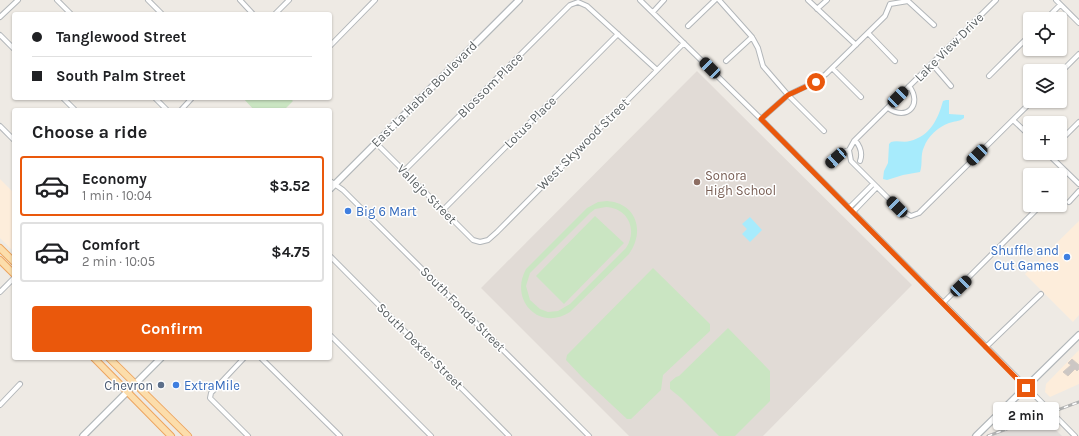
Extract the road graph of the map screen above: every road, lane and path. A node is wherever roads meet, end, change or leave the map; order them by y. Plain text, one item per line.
1 (18, 0) edge
2 (57, 0) edge
3 (148, 0) edge
4 (240, 0) edge
5 (289, 0) edge
6 (376, 0) edge
7 (519, 0) edge
8 (640, 0) edge
9 (664, 0) edge
10 (716, 0) edge
11 (719, 0) edge
12 (808, 0) edge
13 (827, 0) edge
14 (909, 0) edge
15 (996, 0) edge
16 (1056, 0) edge
17 (889, 2) edge
18 (1060, 5) junction
19 (817, 9) junction
20 (69, 12) edge
21 (160, 12) edge
22 (251, 12) edge
23 (277, 12) edge
24 (653, 12) junction
25 (1053, 12) edge
26 (0, 18) edge
27 (1079, 23) edge
28 (934, 25) dead end
29 (688, 26) dead end
30 (868, 33) junction
31 (618, 34) junction
32 (0, 35) edge
33 (752, 37) junction
34 (1023, 42) edge
35 (684, 43) junction
36 (332, 44) edge
37 (856, 45) junction
38 (12, 47) edge
39 (1079, 54) edge
40 (726, 61) dead end
41 (895, 61) dead end
42 (932, 64) junction
43 (1067, 66) edge
44 (832, 68) junction
45 (657, 70) junction
46 (989, 76) dead end
47 (909, 86) junction
48 (952, 86) dead end
49 (788, 95) junction
50 (861, 97) dead end
51 (65, 100) edge
52 (157, 100) edge
53 (190, 100) edge
54 (73, 108) edge
55 (165, 108) edge
56 (183, 108) edge
57 (1025, 108) edge
58 (886, 110) junction
59 (761, 119) junction
60 (1013, 120) junction
61 (1079, 122) edge
62 (0, 126) edge
63 (1023, 129) edge
64 (824, 131) dead end
65 (1067, 134) edge
66 (12, 138) edge
67 (855, 140) junction
68 (376, 143) junction
69 (848, 150) junction
70 (1055, 160) edge
71 (860, 161) dead end
72 (829, 164) dead end
73 (404, 171) junction
74 (332, 182) edge
75 (873, 184) junction
76 (1079, 184) edge
77 (877, 187) junction
78 (1079, 191) edge
79 (1069, 202) dead end
80 (849, 208) junction
81 (442, 210) junction
82 (853, 212) junction
83 (1034, 212) edge
84 (480, 242) joint
85 (0, 248) edge
86 (332, 258) edge
87 (0, 260) edge
88 (12, 260) edge
89 (12, 272) edge
90 (12, 280) edge
91 (0, 292) edge
92 (1040, 294) dead end
93 (943, 303) junction
94 (1079, 335) edge
95 (332, 337) edge
96 (986, 348) junction
97 (96, 360) edge
98 (111, 360) edge
99 (159, 360) edge
100 (242, 360) edge
101 (262, 360) edge
102 (20, 384) dead end
103 (135, 384) junction
104 (1026, 388) junction
105 (127, 392) junction
106 (0, 405) edge
107 (83, 436) edge
108 (171, 436) edge
109 (188, 436) edge
110 (248, 436) edge
111 (340, 436) edge
112 (431, 436) edge
113 (509, 436) edge
114 (589, 436) edge
115 (976, 436) edge
116 (1075, 436) edge

1 - 26 street
2 - 20 street
3 - 21 street
4 - 22 street
5 - 23 street
6 - 36 street
7 - 68 main road, East La Habra Boulevard
8 - 24 street
9 - 24 street
10 - 29 street
11 - 33 street
12 - 19 street
13 - 19 street
14 - 17 street
14 - 28 street
15 - 42 street, Lake View Drive
16 - 18 street
17 - 30 street
18 - 25 street
18 - 27 street
19 - 37 street
24 - 35 street
30 - 37 street
30 - 41 street
31 - 45 street
31 - 73 street, Blossom Place
31 - 81 street, Lotus Place
32 - 38 street
33 - 40 street
33 - 49 street
34 - 46 street
35 - 45 street, West Skywood Street
35 - 59 street
37 - 44 street
39 - 43 street
42 - 47 street, Lake View Drive
42 - 48 street
44 - 49 street
44 - 50 street
45 - 84 street, West Skywood Street
47 - 58 street, Lake View Drive
47 - 58 street
49 - 59 street
49 - 64 street
51 - 54 street
52 - 55 street
53 - 56 street
57 - 60 street
58 - 67 street, Lake View Drive
59 - 80 street
60 - 63 street
60 - 77 street
61 - 65 street
62 - 66 street
67 - 69 street, Lake View Drive
67 - 71 street
68 - 73 street, Vallejo Street
68 - 74 main road, East La Habra Boulevard
69 - 72 street, Lake View Drive
69 - 75 street
70 - 76 street
73 - 81 street, Vallejo Street
74 - 114 street, South Fonda Street
75 - 77 street
75 - 80 street
77 - 82 street
78 - 79 street
80 - 82 street
81 - 84 street, Vallejo Street
82 - 93 street
83 - 93 street
85 - 88 main road
86 - 113 street, South Dexter Street
87 - 89 main road
90 - 91 street
92 - 96 street
93 - 96 street
94 - 104 main road
95 - 112 street
96 - 104 street
97 - 105 main road
98 - 103 main road
99 - 103 main road
100 - 110 street
101 - 111 street
102 - 106 street
103 - 105 main road
103 - 109 main road
104 - 115 main road
104 - 116 street
105 - 107 main road
105 - 108 main road

